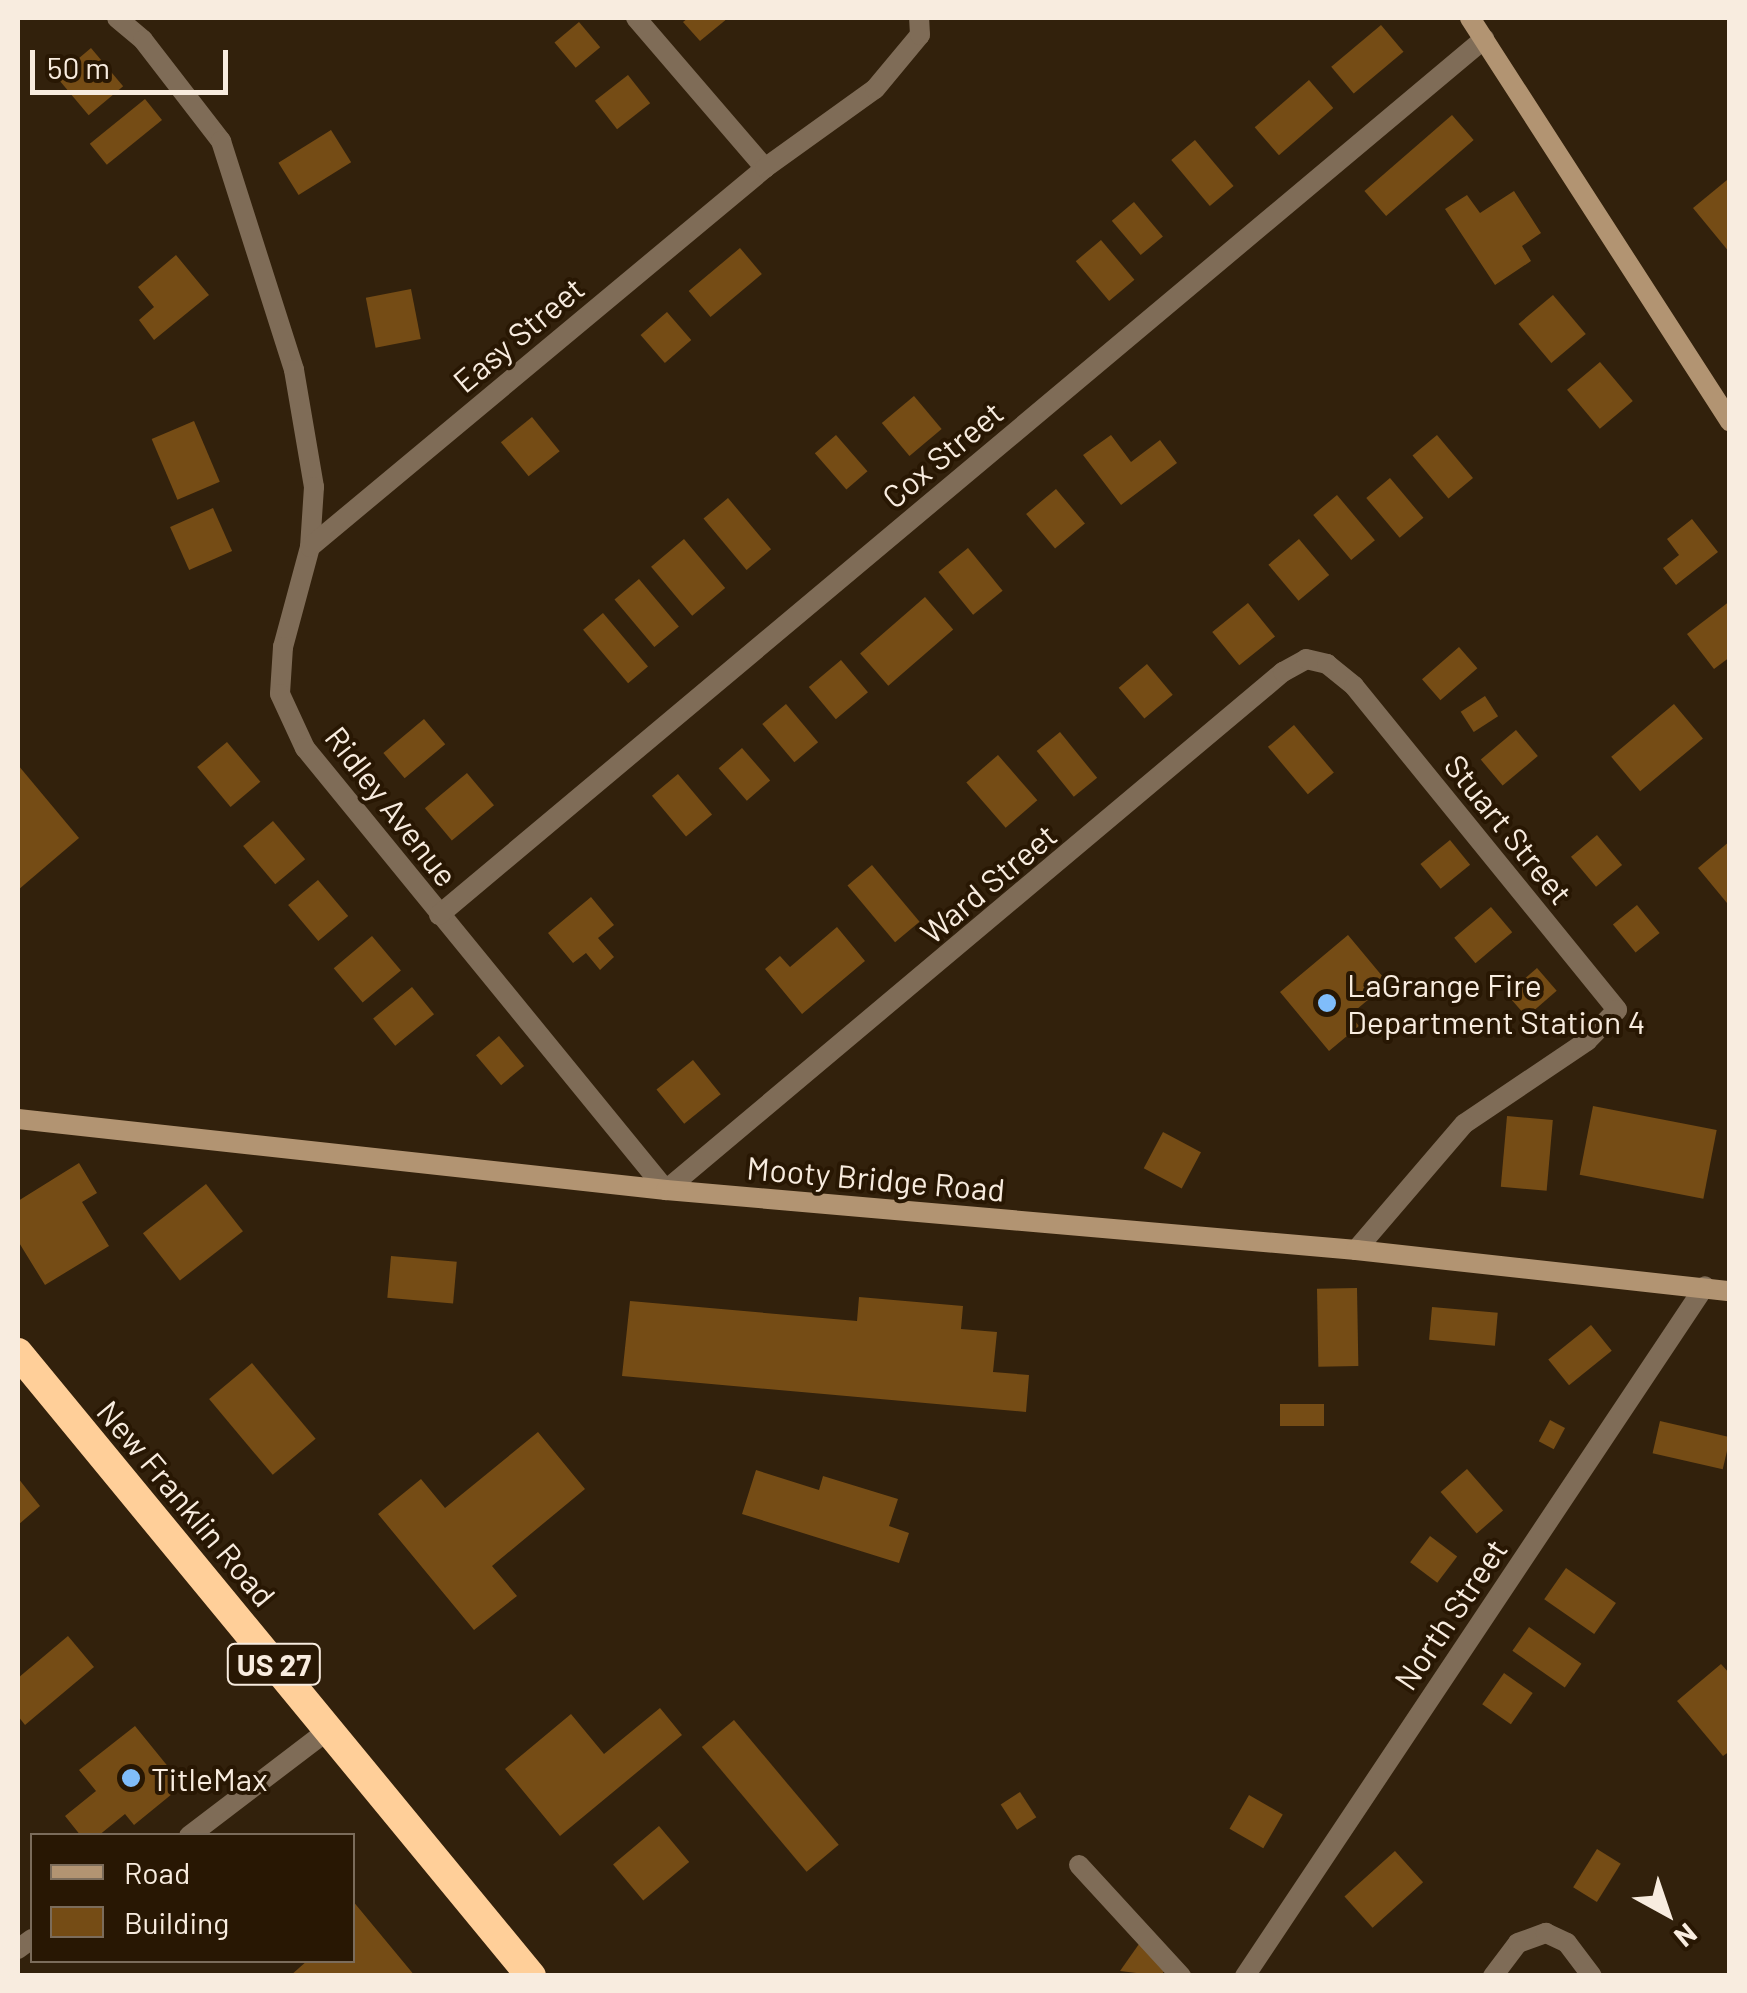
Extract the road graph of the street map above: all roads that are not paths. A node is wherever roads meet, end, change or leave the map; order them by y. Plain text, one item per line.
1 (117, 18) edge
2 (636, 18) edge
3 (919, 18) edge
4 (1470, 18) edge
5 (1484, 38) junction
6 (765, 168) junction
7 (1730, 422) edge
8 (310, 546) junction
9 (1354, 686) joint
10 (439, 914) junction
11 (18, 1119) edge
12 (666, 1190) junction
13 (1356, 1250) junction
14 (1705, 1286) junction
15 (1730, 1291) edge
16 (18, 1354) edge
17 (328, 1730) junction
18 (193, 1833) edge
19 (1078, 1865) dead end
20 (531, 1976) edge
21 (1181, 1976) edge
22 (1245, 1976) edge
23 (1492, 1976) edge
24 (1592, 1976) edge

1 - 8 street, Ridley Avenue
2 - 6 street
3 - 6 street, Easy Street
4 - 5 street
5 - 7 street
5 - 10 street, Cox Street
6 - 8 street, Easy Street
8 - 10 street, Ridley Avenue
9 - 12 street, Ward Street
9 - 13 street, Stuart Street
10 - 12 street, Ridley Avenue
11 - 12 street, Mooty Bridge Road
12 - 13 street, Mooty Bridge Road
13 - 14 street, Mooty Bridge Road
14 - 15 street, Mooty Bridge Road
14 - 22 street, North Street
16 - 17 highway, New Franklin Road / US 27
17 - 18 street
17 - 20 highway, New Franklin Road / US 27
19 - 21 street
23 - 24 street

